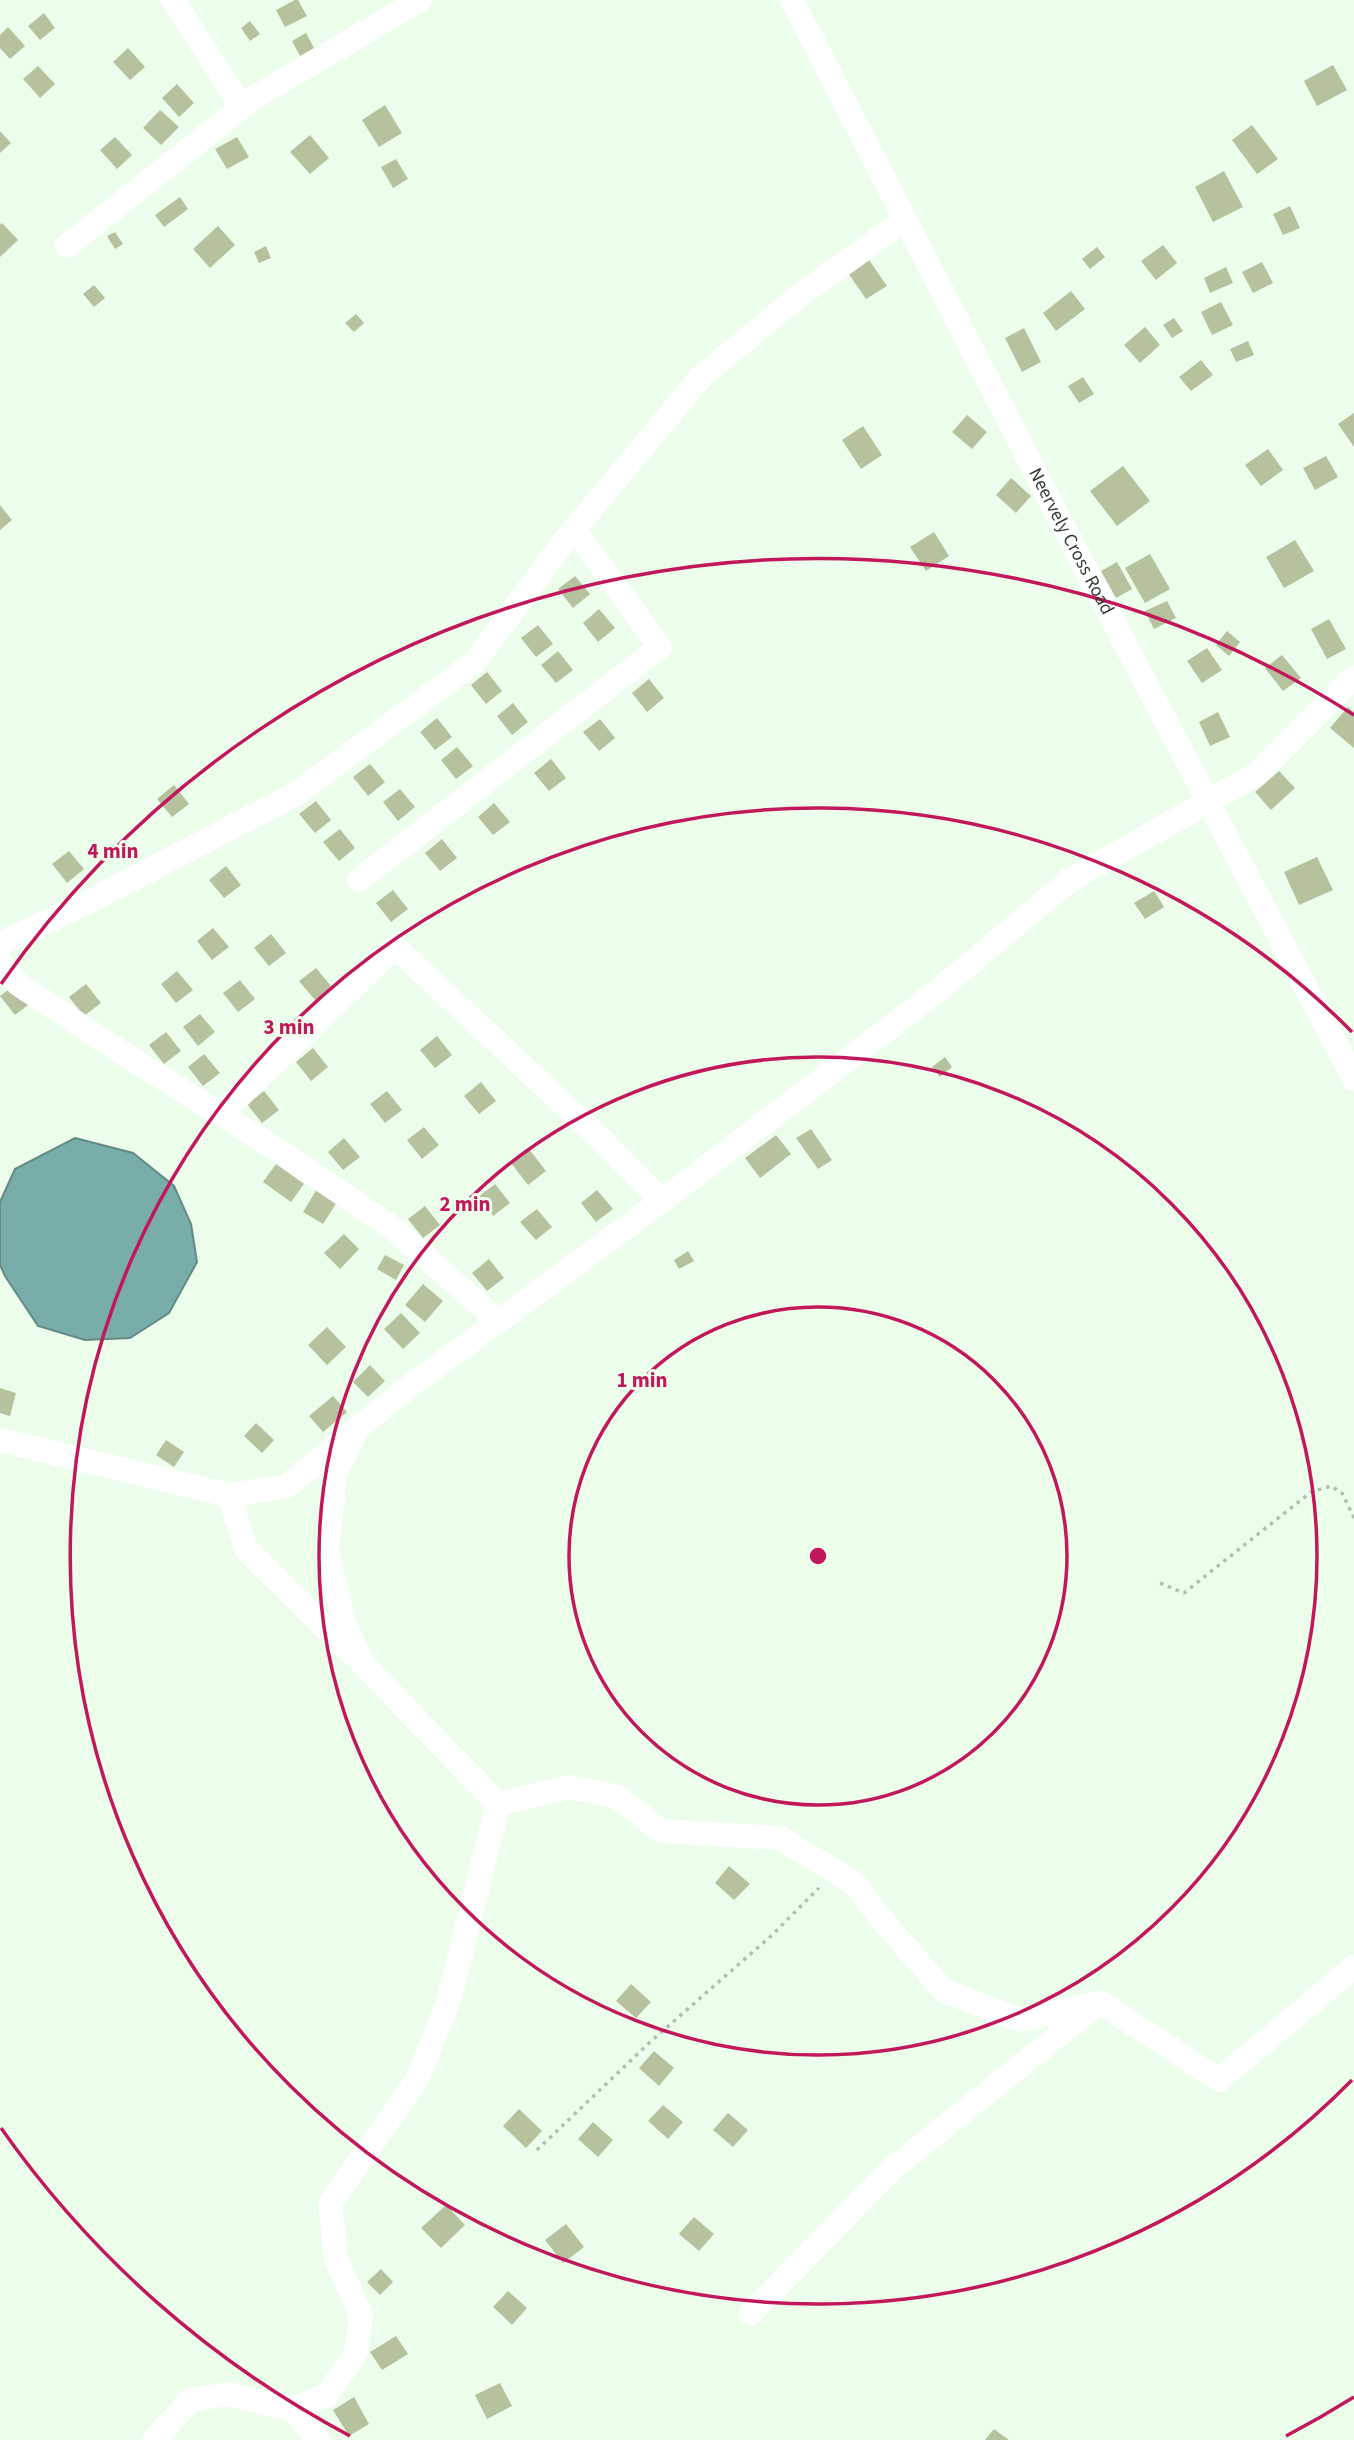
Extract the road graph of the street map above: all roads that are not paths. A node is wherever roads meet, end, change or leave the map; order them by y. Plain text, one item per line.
1 (173, 0) edge
2 (420, 0) edge
3 (792, 0) edge
4 (242, 107) junction
5 (905, 220) junction
6 (67, 246) dead end
7 (574, 529) junction
8 (1354, 677) edge
9 (1209, 803) junction
10 (359, 880) dead end
11 (0, 944) edge
12 (0, 962) edge
13 (1354, 1079) edge
14 (221, 1114) junction
15 (662, 1201) junction
16 (498, 1321) junction
17 (359, 1427) junction
18 (0, 1440) edge
19 (229, 1495) junction
20 (363, 1664) junction
21 (498, 1804) junction
22 (1354, 1967) edge
23 (1101, 2002) junction
24 (751, 2313) dead end
25 (292, 2408) junction
26 (154, 2440) edge
27 (318, 2440) edge

1 - 4 street
2 - 4 street
3 - 5 street, Neervely Cross Road
4 - 6 street
5 - 7 street
5 - 9 street, Neervely Cross Road
7 - 10 street
7 - 11 street
8 - 9 street
9 - 13 street, Neervely Cross Road
9 - 15 street
12 - 14 street
14 - 15 street
14 - 16 street
15 - 16 street
16 - 17 street
17 - 19 street
17 - 20 street
18 - 19 street
19 - 20 street
20 - 21 street
21 - 23 street
21 - 25 street
22 - 23 street
23 - 24 street
25 - 26 street
25 - 27 street

